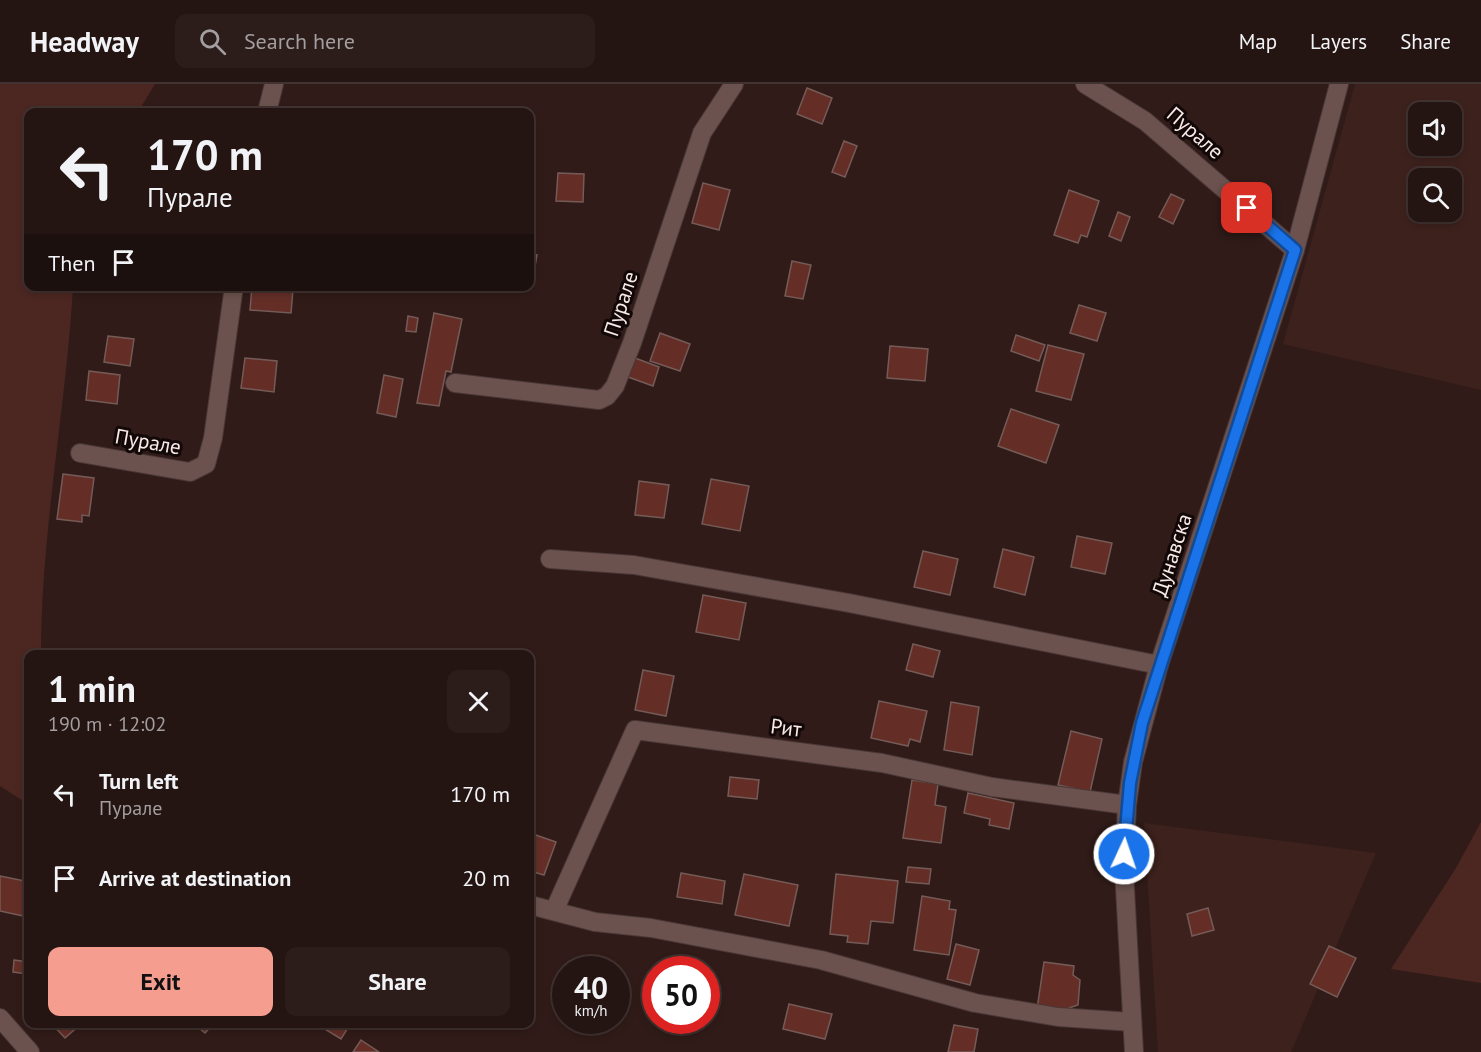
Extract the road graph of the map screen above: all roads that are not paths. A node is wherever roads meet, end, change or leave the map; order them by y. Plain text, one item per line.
1 (274, 84) edge
2 (734, 84) edge
3 (1085, 84) edge
4 (1339, 84) edge
5 (268, 108) edge
6 (1295, 250) junction
7 (233, 291) edge
8 (455, 383) dead end
9 (80, 453) dead end
10 (550, 559) dead end
11 (1160, 665) junction
12 (1127, 805) junction
13 (534, 905) edge
14 (554, 910) junction
15 (0, 1018) edge
16 (1132, 1022) junction
17 (30, 1052) edge
18 (1134, 1052) edge

1 - 5 street
2 - 8 street, Пурале
3 - 6 street, Пурале
4 - 6 street, Дунавска
6 - 11 street, Дунавска
7 - 9 street, Пурале
10 - 11 street
11 - 12 street, Дунавска
12 - 14 street, Рит
12 - 16 street, Дунавска
13 - 14 street
14 - 16 street
15 - 17 street
16 - 18 street, Дунавска

